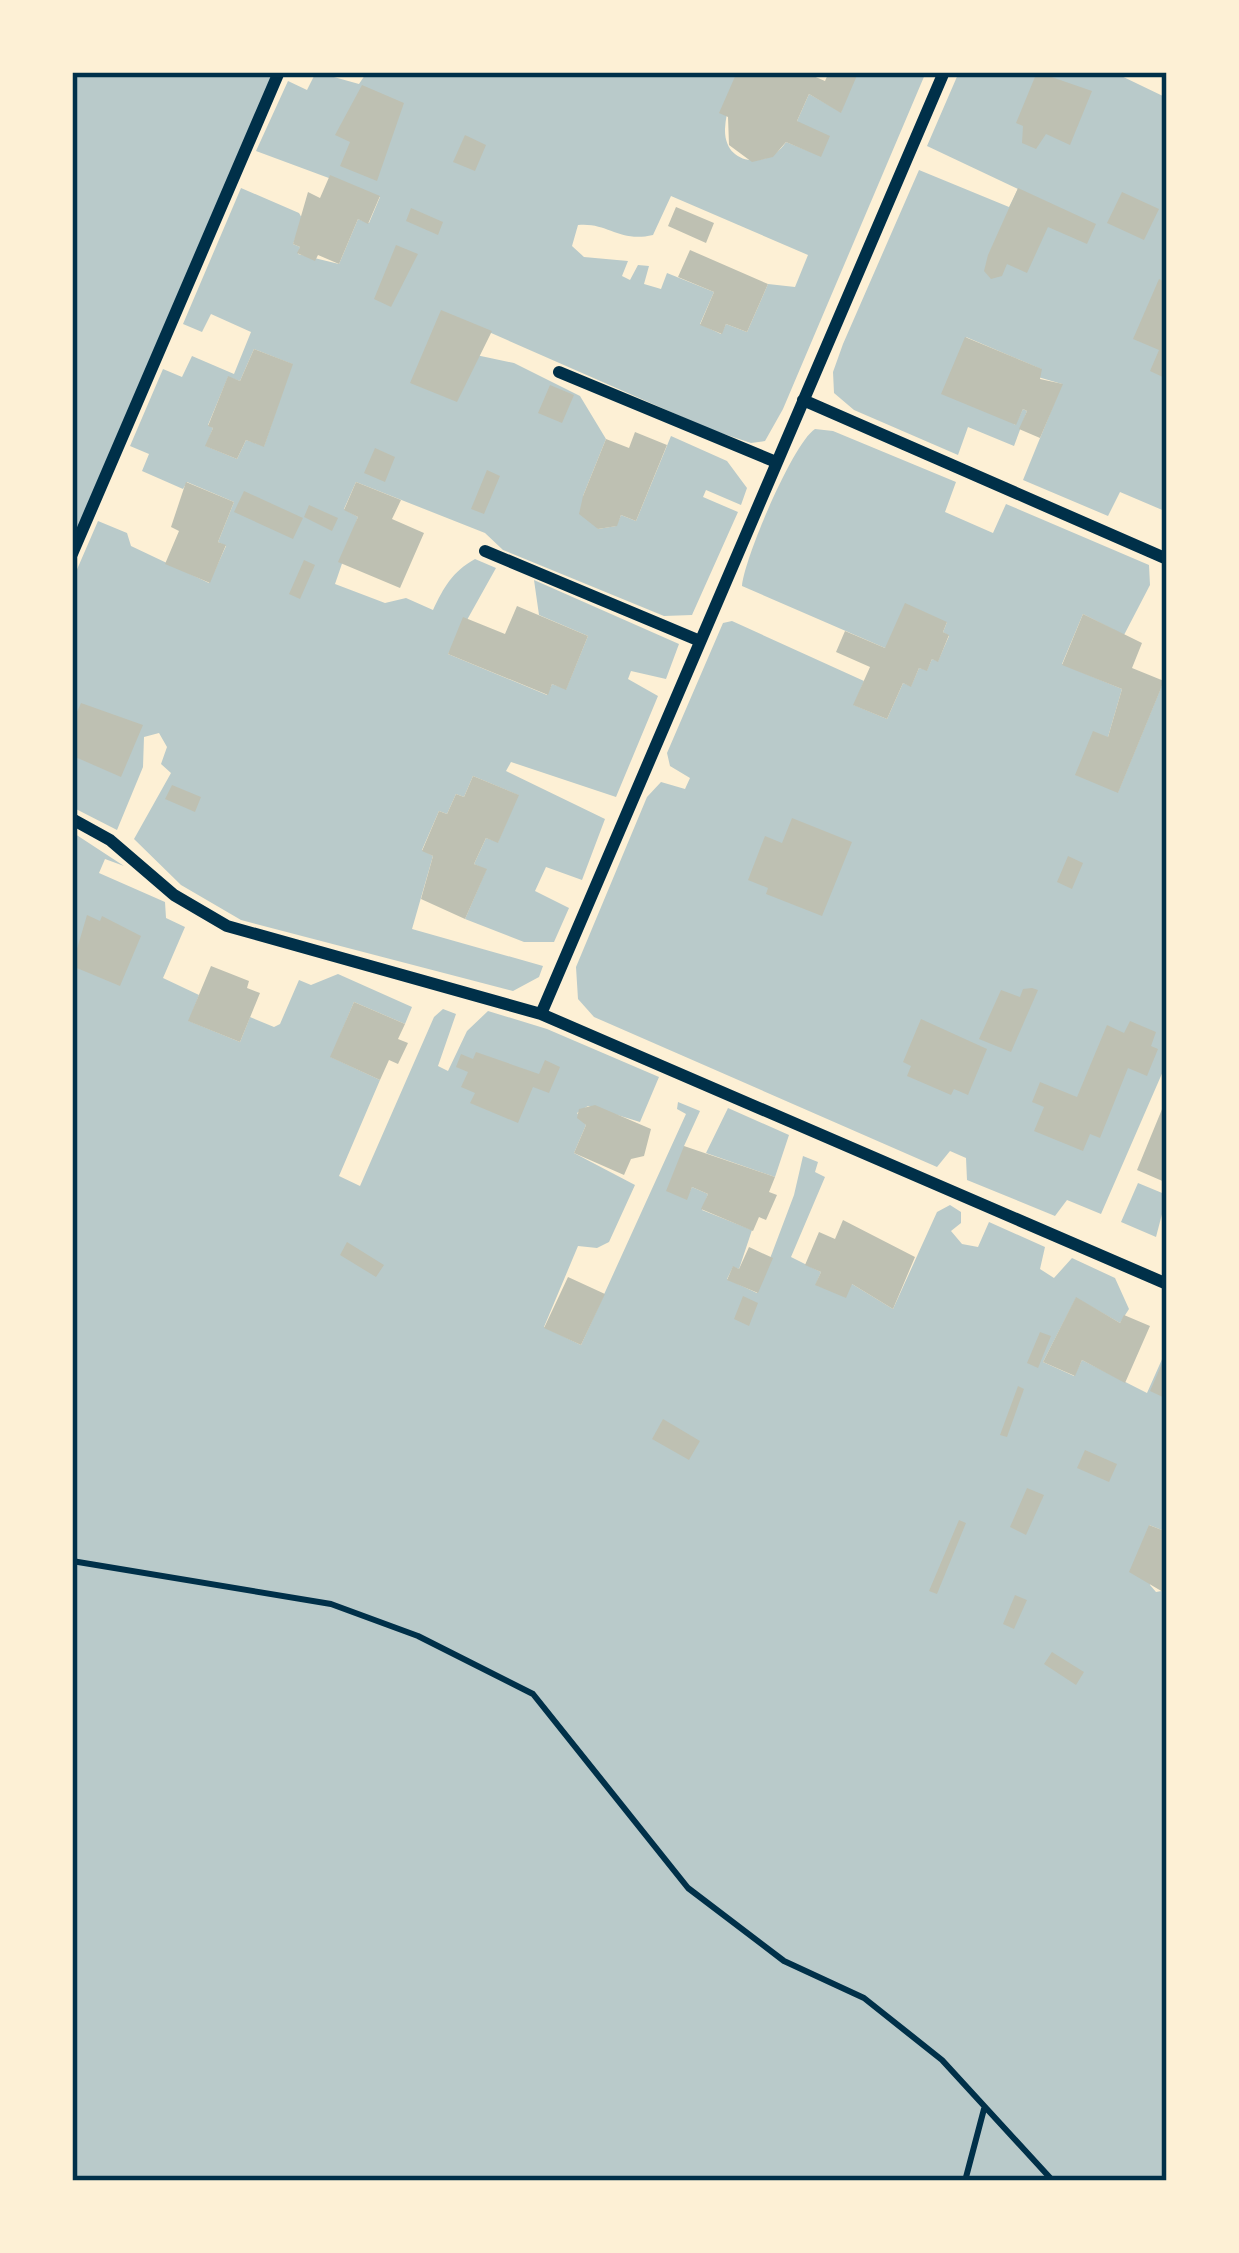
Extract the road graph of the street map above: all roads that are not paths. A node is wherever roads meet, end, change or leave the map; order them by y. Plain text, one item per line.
1 (279, 72) edge
2 (944, 72) edge
3 (559, 372) dead end
4 (803, 400) junction
5 (776, 462) junction
6 (485, 551) dead end
7 (72, 554) edge
8 (1167, 559) edge
9 (700, 641) junction
10 (72, 819) edge
11 (541, 1014) junction
12 (1167, 1284) edge

1 - 7 street
2 - 4 street
3 - 5 street
4 - 5 street
4 - 8 street
5 - 9 street
6 - 9 street
9 - 11 street
10 - 11 street
11 - 12 street

